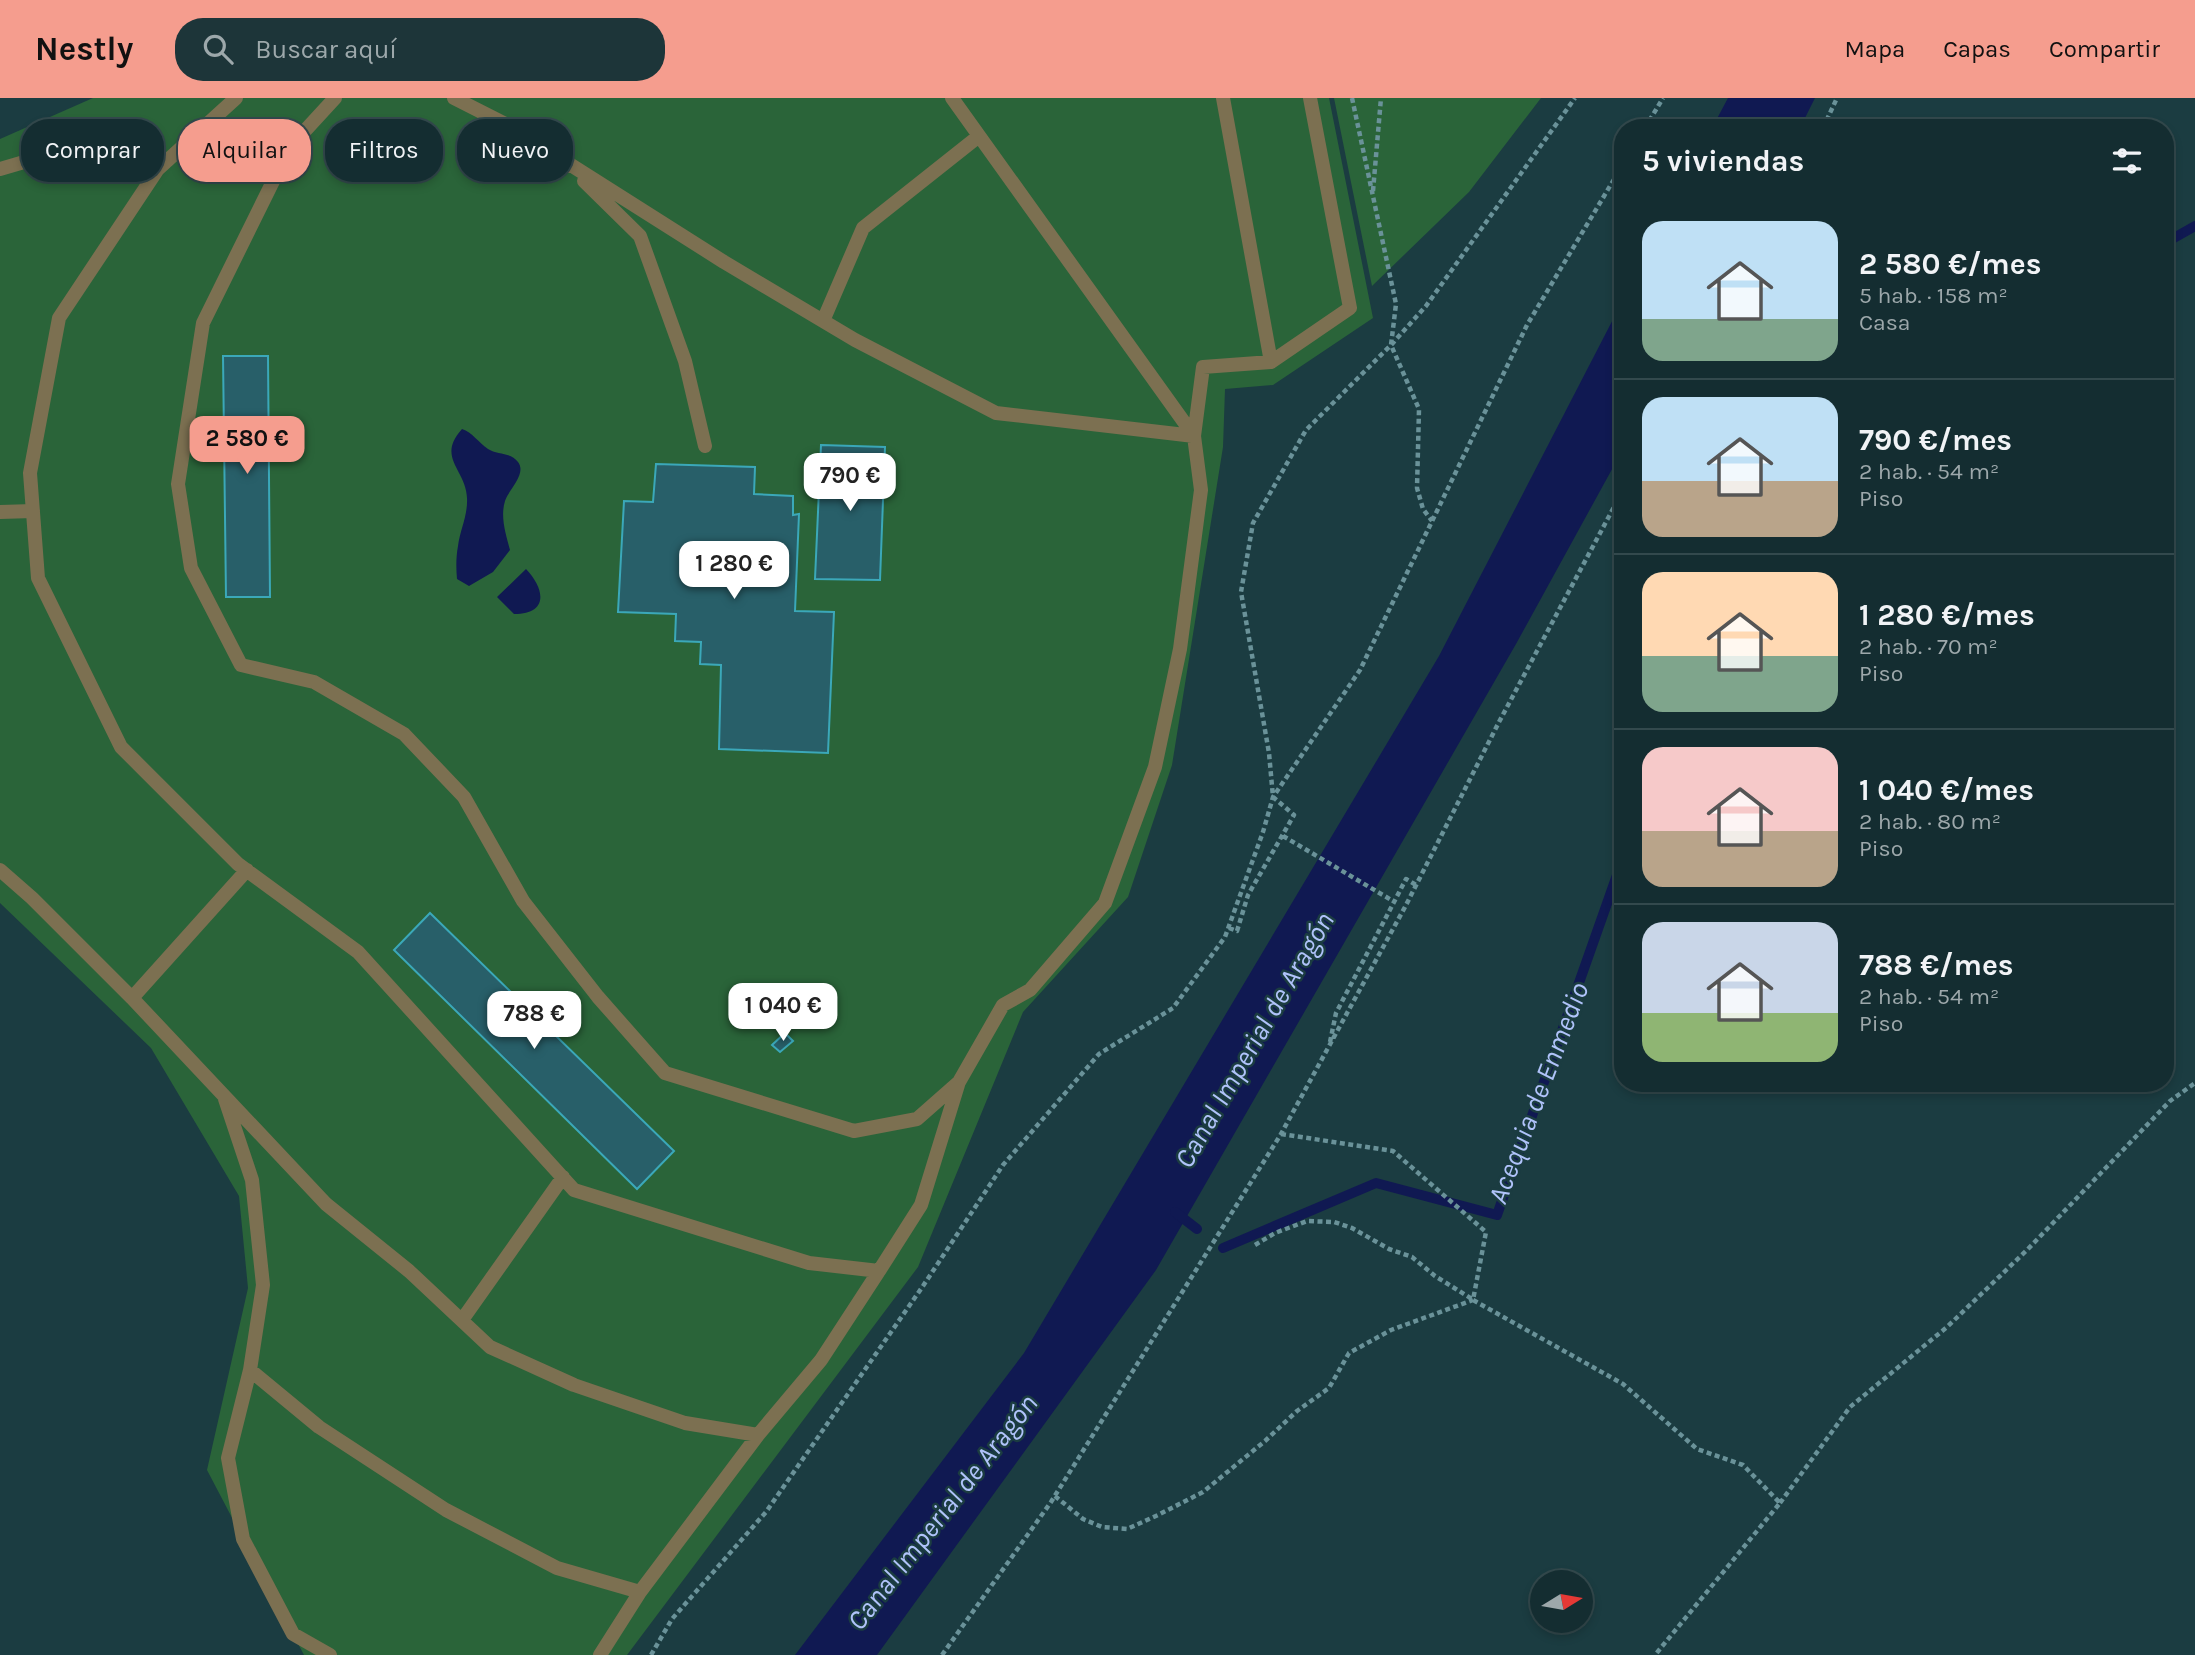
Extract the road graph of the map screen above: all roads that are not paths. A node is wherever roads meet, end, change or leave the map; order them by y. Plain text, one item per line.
1 (236, 98) edge
2 (335, 98) edge
3 (454, 98) edge
4 (952, 98) edge
5 (1223, 98) edge
6 (1310, 98) edge
7 (496, 119) edge
8 (979, 136) junction
9 (21, 163) edge
10 (164, 164) edge
11 (573, 166) edge
12 (0, 169) edge
13 (573, 170) edge
14 (149, 182) edge
15 (822, 321) junction
16 (1271, 362) junction
17 (1194, 436) junction
18 (705, 446) dead end
19 (33, 511) junction
20 (0, 512) edge
21 (0, 870) edge
22 (247, 870) junction
23 (132, 998) junction
24 (959, 1082) junction
25 (223, 1094) junction
26 (563, 1177) junction
27 (879, 1271) junction
28 (462, 1320) junction
29 (250, 1370) junction
30 (758, 1435) junction
31 (640, 1592) junction
32 (330, 1655) edge
33 (600, 1655) edge

1 - 10 lane
2 - 24 lane
3 - 7 lane
4 - 8 lane
5 - 16 lane
6 - 16 lane
8 - 15 lane
8 - 17 lane
9 - 12 lane
11 - 15 lane
13 - 18 lane
14 - 19 lane
15 - 17 lane
16 - 17 lane
17 - 24 lane
19 - 20 lane
19 - 22 lane
21 - 23 lane
22 - 23 lane
22 - 26 lane
23 - 25 lane
24 - 27 lane
25 - 28 lane
25 - 29 lane
26 - 27 lane
26 - 28 lane
27 - 30 lane
28 - 30 lane
29 - 31 lane
29 - 32 lane
30 - 31 lane
31 - 33 lane

